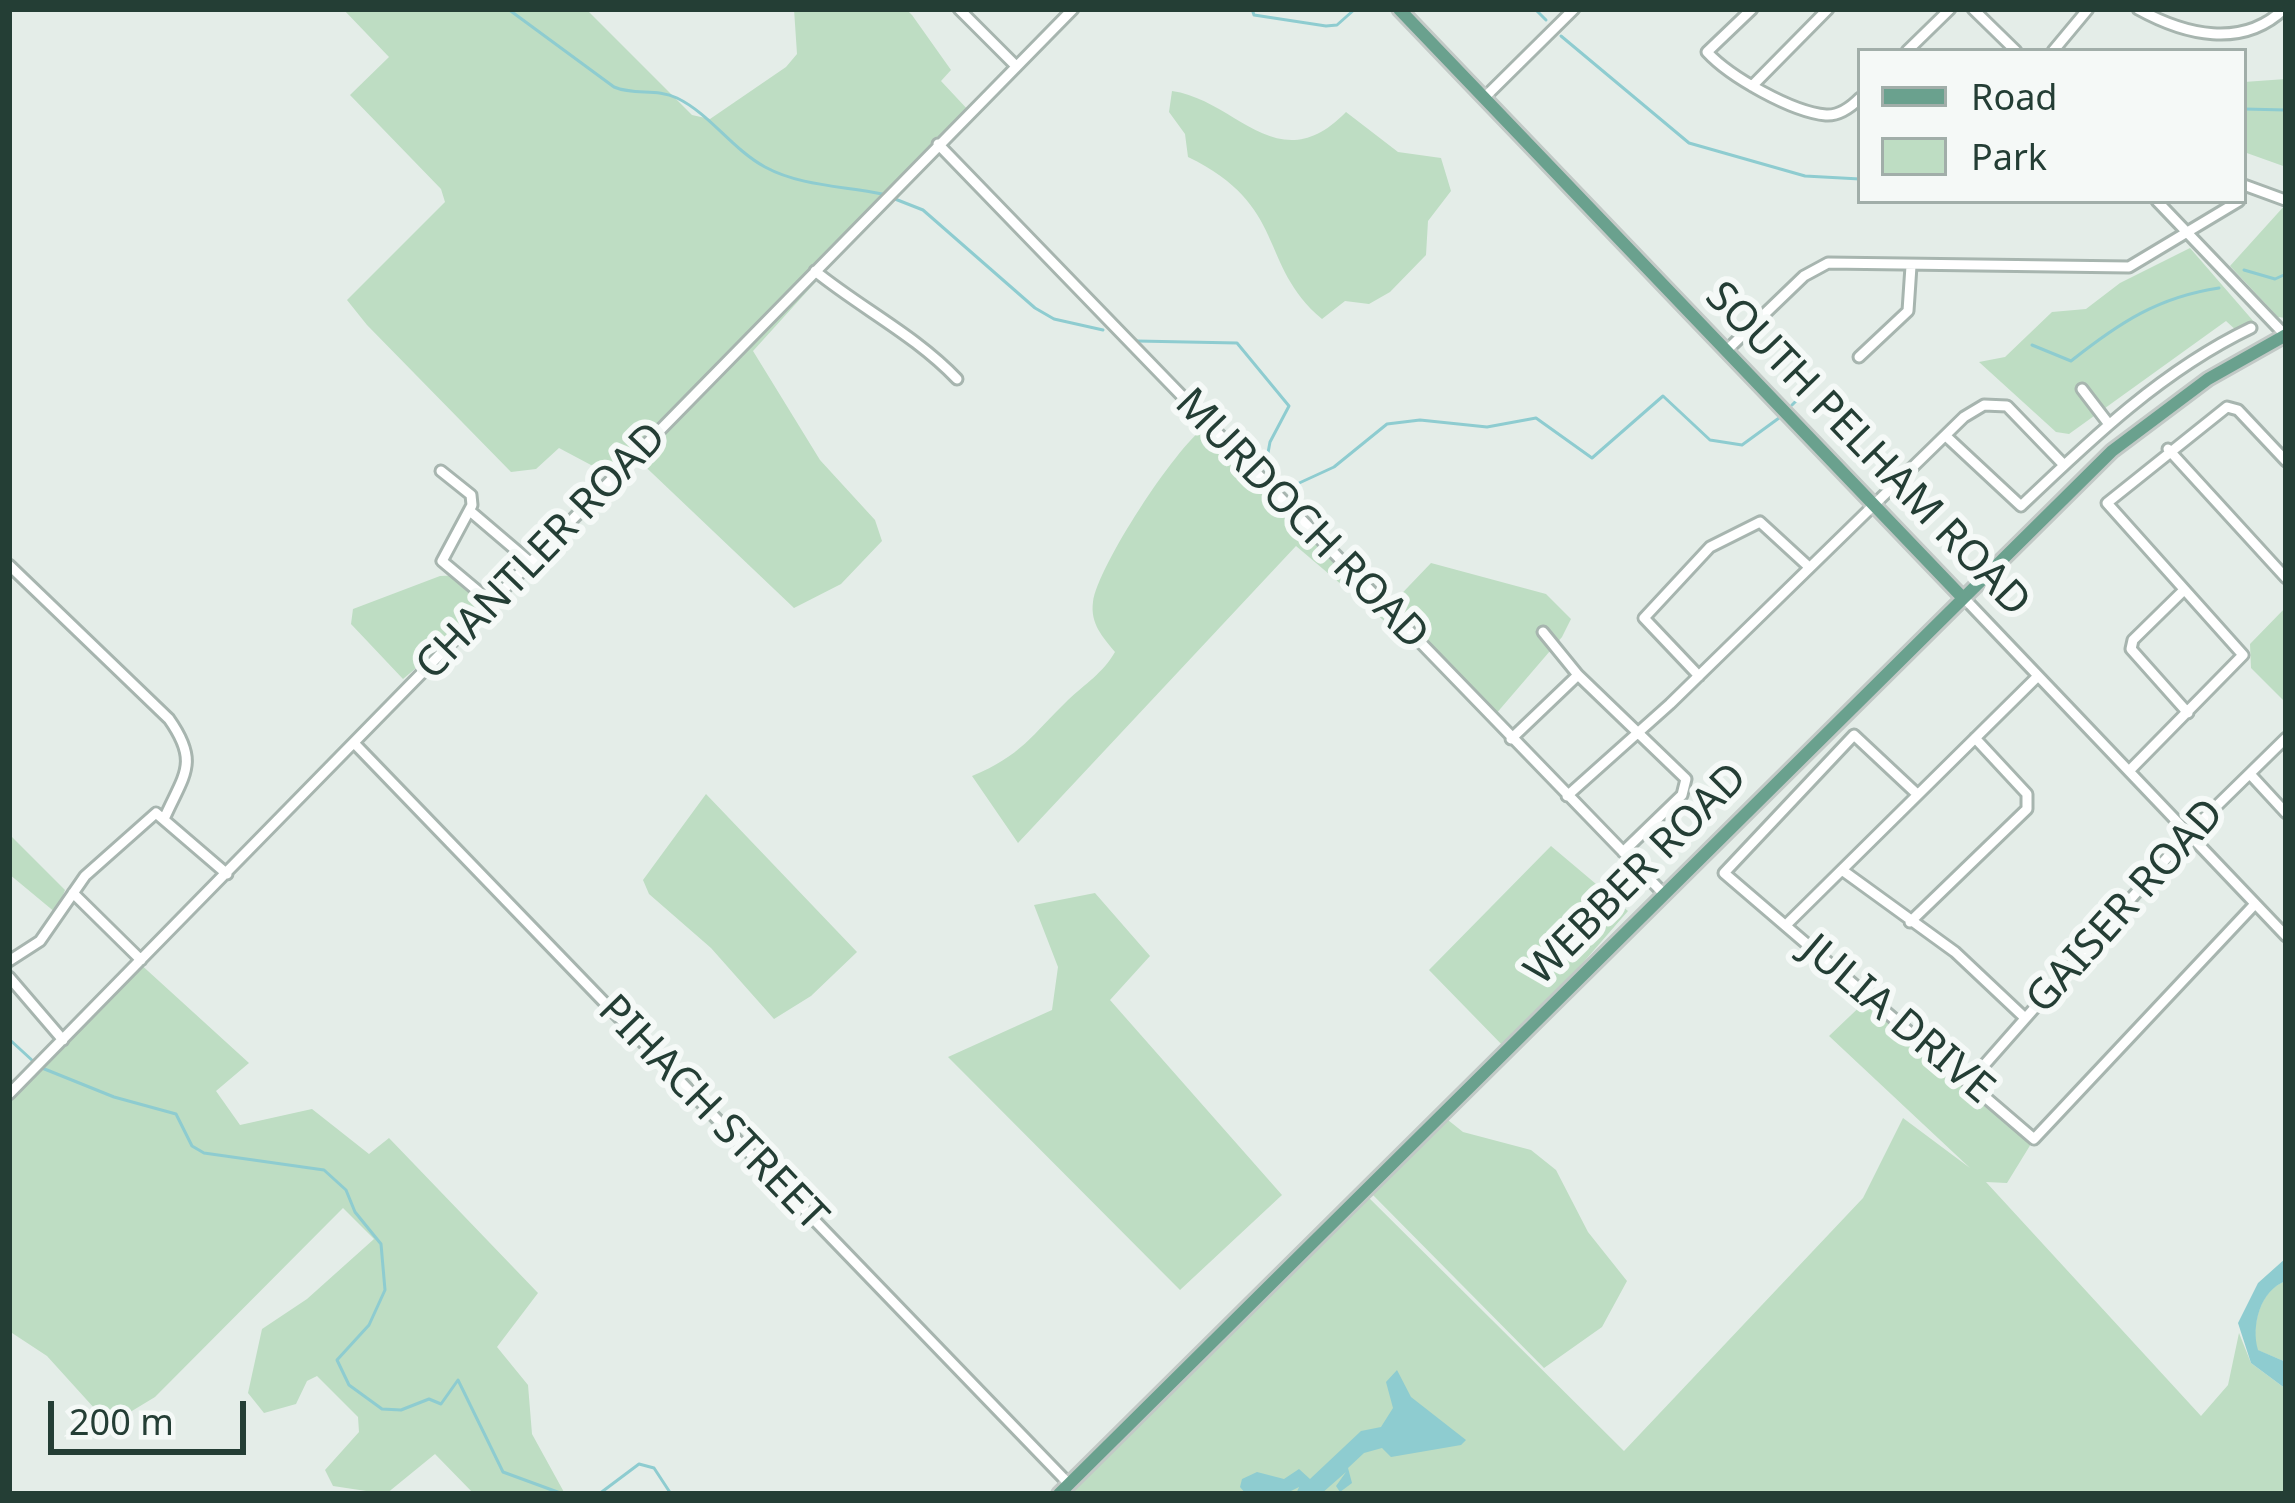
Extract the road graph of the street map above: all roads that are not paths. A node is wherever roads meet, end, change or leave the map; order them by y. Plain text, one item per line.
1 (959, 9) edge
2 (1073, 9) edge
3 (1399, 9) edge
4 (1574, 9) edge
5 (1752, 9) edge
6 (1828, 9) edge
7 (1950, 9) edge
8 (1973, 9) edge
9 (2088, 9) edge
10 (2138, 9) edge
11 (2284, 9) edge
12 (1910, 48) edge
13 (2013, 48) edge
14 (2056, 48) edge
15 (1016, 66) junction
16 (1753, 86) junction
17 (1485, 98) junction
18 (1857, 101) edge
19 (938, 144) junction
20 (2247, 192) edge
21 (2285, 200) edge
22 (2160, 204) edge
23 (2227, 204) edge
24 (2188, 233) junction
25 (1911, 266) junction
26 (815, 271) junction
27 (2251, 328) dead end
28 (2286, 335) edge
29 (1726, 351) junction
30 (1858, 357) dead end
31 (957, 379) dead end
32 (2083, 388) dead end
33 (2108, 423) junction
34 (1948, 437) dead end
35 (2168, 449) junction
36 (2286, 461) edge
37 (2064, 465) junction
38 (440, 471) dead end
39 (1874, 504) junction
40 (470, 511) junction
41 (531, 563) junction
42 (9, 565) edge
43 (1809, 567) junction
44 (2286, 578) edge
45 (2184, 590) junction
46 (1962, 596) junction
47 (492, 603) junction
48 (1543, 632) dead end
49 (1578, 675) junction
50 (1699, 676) junction
51 (2038, 676) junction
52 (2188, 713) junction
53 (1635, 731) junction
54 (1975, 738) junction
55 (1511, 739) junction
56 (2286, 739) edge
57 (355, 744) junction
58 (2128, 771) junction
59 (2250, 774) junction
60 (1917, 794) junction
61 (1567, 796) junction
62 (2286, 812) edge
63 (164, 819) junction
64 (2188, 834) junction
65 (1623, 853) junction
66 (1842, 870) junction
67 (226, 874) junction
68 (73, 893) junction
69 (1665, 895) junction
70 (2255, 904) junction
71 (1910, 922) junction
72 (1786, 925) junction
73 (2286, 936) edge
74 (141, 960) junction
75 (9, 961) edge
76 (9, 977) edge
77 (2025, 1018) junction
78 (63, 1040) junction
79 (1971, 1080) junction
80 (9, 1094) edge
81 (1064, 1489) edge

1 - 15 street
2 - 15 street, CHANTLER ROAD
3 - 17 main road, SOUTH PELHAM ROAD
4 - 17 street
5 - 16 street
6 - 16 street
7 - 12 street
8 - 13 street
9 - 14 street
10 - 11 street
15 - 19 street, CHANTLER ROAD
16 - 18 street
17 - 29 main road, SOUTH PELHAM ROAD
19 - 26 street, CHANTLER ROAD
19 - 55 street, MURDOCH ROAD
20 - 21 street
22 - 24 street
23 - 24 street
24 - 25 street
24 - 28 street
25 - 29 street
25 - 30 street
26 - 31 street
26 - 41 street, CHANTLER ROAD
27 - 33 street
28 - 46 main road, WEBBER ROAD
29 - 39 main road, SOUTH PELHAM ROAD
32 - 33 street
33 - 37 street
34 - 37 street
35 - 36 street
35 - 44 street
35 - 45 street
37 - 39 street
38 - 40 street
39 - 43 street
39 - 46 main road, SOUTH PELHAM ROAD
40 - 41 street
40 - 47 street
41 - 47 street, CHANTLER ROAD
42 - 63 street
43 - 50 street
43 - 50 street
45 - 52 street
45 - 52 street
46 - 51 street, SOUTH PELHAM ROAD
46 - 69 main road, WEBBER ROAD
47 - 57 street, CHANTLER ROAD
48 - 49 street
49 - 53 street
49 - 55 street
50 - 53 street
51 - 54 street
51 - 58 street, SOUTH PELHAM ROAD
52 - 58 street
53 - 61 street
53 - 65 street
54 - 60 street
54 - 71 street
55 - 61 street, MURDOCH ROAD
56 - 59 street, GAISER ROAD
57 - 67 street, CHANTLER ROAD
57 - 81 street, PIHACH STREET
58 - 64 street, SOUTH PELHAM ROAD
59 - 62 street
59 - 64 street, GAISER ROAD
60 - 66 street
60 - 72 street, JULIA DRIVE
61 - 65 street, MURDOCH ROAD
63 - 67 street
63 - 68 street
64 - 70 street, SOUTH PELHAM ROAD
64 - 77 street, GAISER ROAD
65 - 69 street, MURDOCH ROAD
66 - 71 street
66 - 72 street
67 - 74 street, CHANTLER ROAD
68 - 74 street
68 - 75 street
69 - 81 main road, WEBBER ROAD
70 - 73 street, SOUTH PELHAM ROAD
70 - 79 street, JULIA DRIVE
71 - 77 street
72 - 79 street, JULIA DRIVE
74 - 78 street, CHANTLER ROAD
76 - 78 street
77 - 79 street, GAISER ROAD
78 - 80 street, CHANTLER ROAD

